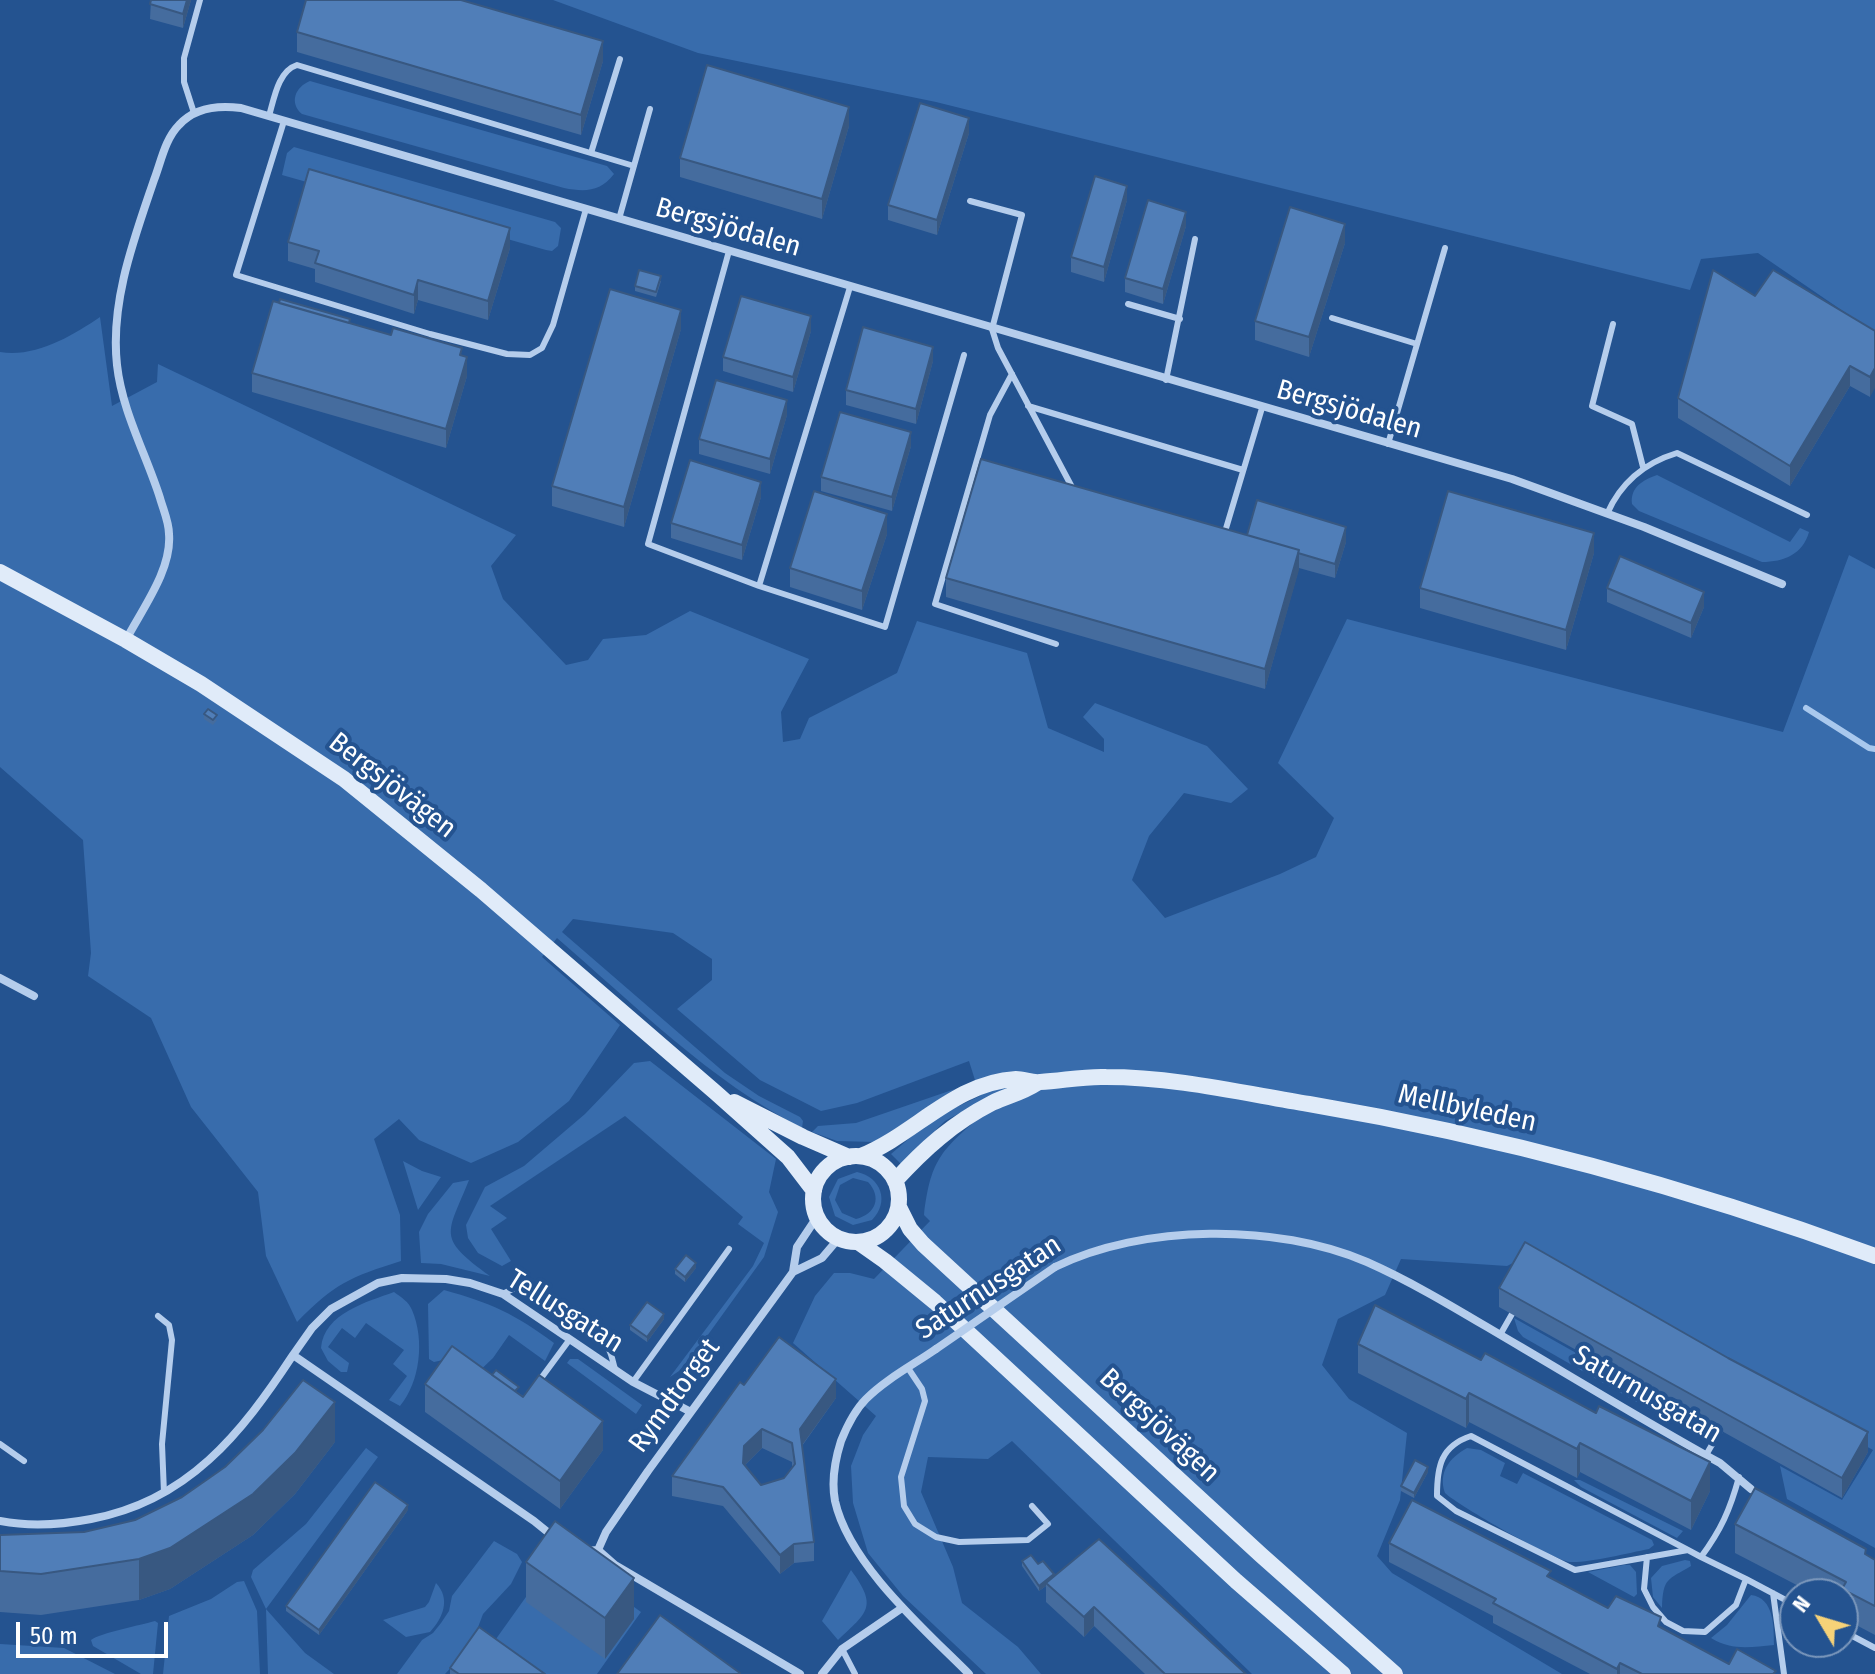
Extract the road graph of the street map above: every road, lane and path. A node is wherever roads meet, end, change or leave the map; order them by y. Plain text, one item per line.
1 (200, 0) edge
2 (620, 59) dead end
3 (650, 109) dead end
4 (194, 113) junction
5 (269, 116) junction
6 (284, 121) junction
7 (591, 153) junction
8 (634, 166) junction
9 (970, 201) dead end
10 (586, 209) junction
11 (619, 219) junction
12 (1195, 239) dead end
13 (1445, 248) dead end
14 (729, 251) junction
15 (850, 287) junction
16 (1128, 304) dead end
17 (1332, 318) dead end
18 (1180, 319) junction
19 (1613, 324) dead end
20 (992, 329) junction
21 (1417, 344) junction
22 (964, 355) dead end
23 (1012, 374) junction
24 (1166, 380) junction
25 (1028, 406) junction
26 (1262, 408) junction
27 (1388, 444) junction
28 (1643, 467) junction
29 (1243, 470) junction
30 (1073, 489) edge
31 (1607, 514) junction
32 (1807, 515) dead end
33 (1222, 541) edge
34 (0, 572) edge
35 (1782, 584) dead end
36 (759, 586) junction
37 (126, 640) junction
38 (1056, 644) dead end
39 (0, 978) edge
40 (34, 996) dead end
41 (1037, 1083) junction
42 (715, 1092) junction
43 (855, 1156) junction
44 (895, 1181) junction
45 (814, 1191) junction
46 (899, 1207) junction
47 (817, 1217) junction
48 (839, 1238) junction
49 (858, 1242) junction
50 (729, 1249) dead end
51 (1875, 1256) edge
52 (793, 1272) junction
53 (503, 1294) junction
54 (1512, 1314) edge
55 (158, 1316) dead end
56 (1500, 1335) junction
57 (570, 1339) junction
58 (293, 1355) junction
59 (908, 1368) junction
60 (615, 1369) junction
61 (633, 1382) junction
62 (536, 1386) edge
63 (691, 1412) junction
64 (1720, 1431) edge
65 (0, 1444) edge
66 (1706, 1455) junction
67 (24, 1461) dead end
68 (1739, 1477) junction
69 (1751, 1489) edge
70 (164, 1493) junction
71 (1032, 1506) dead end
72 (0, 1521) edge
73 (559, 1541) edge
74 (569, 1547) edge
75 (598, 1550) junction
76 (1688, 1550) junction
77 (1647, 1557) junction
78 (1701, 1557) junction
79 (1746, 1579) junction
80 (1773, 1593) junction
81 (1779, 1596) edge
82 (902, 1608) junction
83 (842, 1649) junction
84 (800, 1674) edge
85 (822, 1674) edge
86 (855, 1674) edge
87 (969, 1674) edge
88 (1343, 1674) edge
89 (1395, 1674) edge
90 (1784, 1674) edge

1 - 4 lane
2 - 7 lane
3 - 8 lane
4 - 5 street, Bergsjödalen
4 - 37 street
5 - 6 street, Bergsjödalen
5 - 7 lane
6 - 10 street, Bergsjödalen
6 - 10 lane
7 - 8 lane
8 - 11 lane
9 - 20 lane
10 - 11 street, Bergsjödalen
11 - 14 street, Bergsjödalen
12 - 18 lane
13 - 21 lane
14 - 15 street, Bergsjödalen
14 - 36 lane
15 - 20 street, Bergsjödalen
15 - 36 lane
16 - 18 lane
17 - 21 lane
18 - 24 lane
19 - 28 lane
20 - 23 lane
20 - 24 street, Bergsjödalen
21 - 27 lane
22 - 36 lane
23 - 25 lane
23 - 38 lane
24 - 26 street, Bergsjödalen
25 - 29 lane
25 - 30 lane
26 - 27 street, Bergsjödalen
26 - 29 lane
27 - 31 street, Bergsjödalen
28 - 31 lane
28 - 32 lane
29 - 33 lane
31 - 35 street, Bergsjödalen
34 - 37 main road, Bergsjövägen
37 - 42 main road, Bergsjövägen
39 - 40 street
41 - 43 main road, Mellbyleden
41 - 44 main road, Mellbyleden
41 - 51 main road, Mellbyleden
42 - 43 main road, Bergsjövägen
42 - 45 main road, Bergsjövägen
43 - 44 main road, Bergsjövägen
43 - 45 main road
44 - 46 main road, Bergsjövägen
45 - 47 main road
46 - 49 main road
46 - 89 main road, Bergsjövägen
47 - 48 main road
47 - 52 street, Rymdtorget
48 - 49 main road
48 - 52 street, Rymdtorget
49 - 88 main road
50 - 61 lane
52 - 63 street, Rymdtorget
53 - 57 street, Tellusgatan
53 - 58 street, Tellusgatan
53 - 60 lane
54 - 56 lane
55 - 70 lane
56 - 59 street, Saturnusgatan, bridge
56 - 66 street, Saturnusgatan
57 - 60 street, Tellusgatan
57 - 62 lane
58 - 70 street, Tellusgatan
58 - 73 street
59 - 71 lane
59 - 82 street, Saturnusgatan
60 - 61 street, Tellusgatan
61 - 63 street, Tellusgatan
63 - 75 street, Rymdtorget
64 - 66 lane
65 - 67 lane
66 - 68 street, Saturnusgatan
68 - 69 street, Saturnusgatan
68 - 78 lane
70 - 72 street, Tellusgatan
74 - 75 street
75 - 84 street
76 - 77 lane
76 - 77 lane
76 - 78 lane
77 - 79 lane
78 - 79 lane
79 - 80 lane
80 - 81 lane
80 - 90 lane
82 - 83 street
82 - 87 street, Saturnusgatan
83 - 85 street
83 - 86 lane

